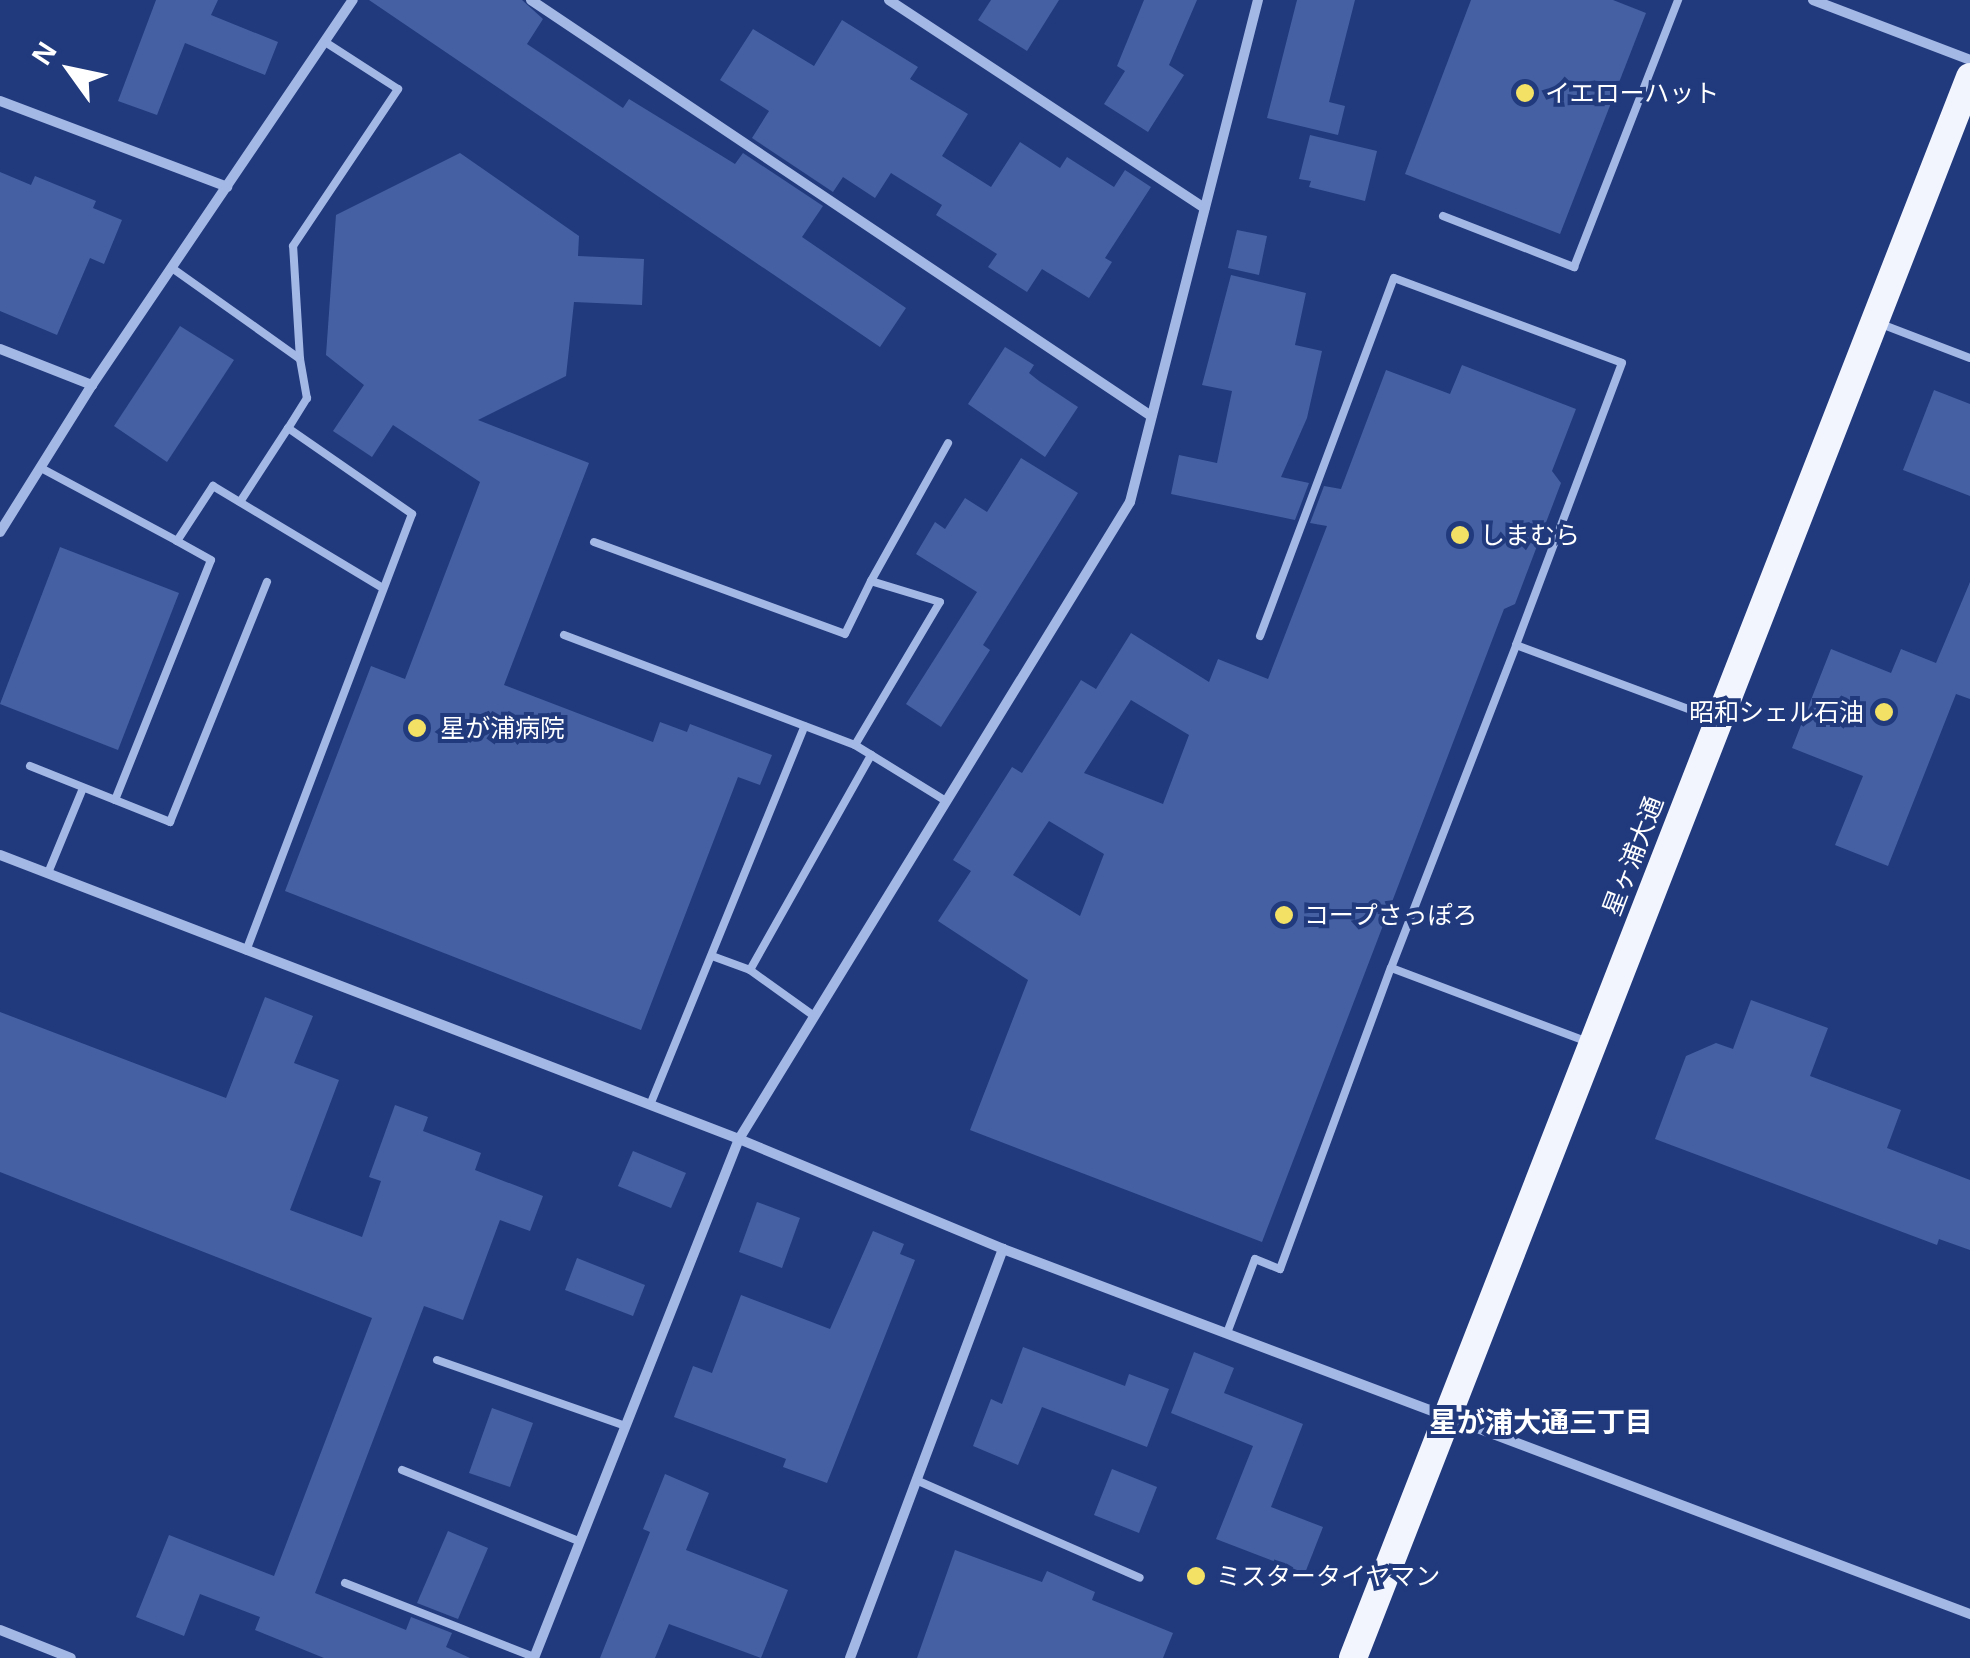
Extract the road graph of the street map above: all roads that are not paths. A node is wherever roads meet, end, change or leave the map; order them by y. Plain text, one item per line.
1 (353, 0) edge
2 (531, 0) edge
3 (889, 0) edge
4 (1258, 0) edge
5 (1678, 0) edge
6 (1814, 0) edge
7 (325, 42) junction
8 (1970, 60) edge
9 (1970, 77) edge
10 (0, 101) edge
11 (227, 187) junction
12 (1205, 208) junction
13 (1443, 216) dead end
14 (172, 268) junction
15 (1874, 322) junction
16 (0, 349) edge
17 (1970, 358) edge
18 (300, 359) junction
19 (92, 385) junction
20 (1151, 416) junction
21 (288, 428) junction
22 (948, 443) dead end
23 (41, 468) junction
24 (240, 502) junction
25 (0, 532) edge
26 (177, 542) junction
27 (594, 542) dead end
28 (871, 581) junction
29 (267, 582) dead end
30 (383, 588) junction
31 (564, 635) dead end
32 (1260, 636) dead end
33 (1516, 645) junction
34 (1718, 721) junction
35 (805, 726) junction
36 (855, 744) junction
37 (871, 755) junction
38 (30, 766) dead end
39 (84, 788) junction
40 (115, 800) junction
41 (946, 802) junction
42 (0, 855) edge
43 (48, 874) junction
44 (246, 950) junction
45 (712, 956) junction
46 (1391, 968) junction
47 (750, 970) junction
48 (814, 1016) junction
49 (1592, 1044) junction
50 (650, 1105) junction
51 (739, 1140) junction
52 (1003, 1249) junction
53 (1227, 1333) junction
54 (437, 1360) dead end
55 (1446, 1416) junction
56 (625, 1426) junction
57 (402, 1470) dead end
58 (916, 1480) junction
59 (579, 1541) junction
60 (1140, 1578) dead end
61 (345, 1583) dead end
62 (1970, 1614) edge
63 (0, 1630) edge
64 (62, 1656) edge
65 (534, 1658) edge
66 (850, 1658) edge
67 (1353, 1658) edge

1 - 7 street
2 - 20 street
3 - 12 street
4 - 12 street
5 - 13 lane
6 - 8 street
7 - 11 street
7 - 18 lane
9 - 15 highway, 星ヶ浦大通
10 - 11 street
11 - 14 street
12 - 20 street
14 - 18 lane
14 - 19 street
15 - 17 lane
15 - 34 highway, 星ヶ浦大通
16 - 19 street
18 - 21 lane
19 - 23 street
20 - 41 street
21 - 24 lane
21 - 30 lane
22 - 28 lane
23 - 25 street
23 - 26 lane
24 - 26 lane
24 - 30 lane
26 - 40 lane
27 - 28 lane
28 - 36 lane
29 - 40 lane
30 - 44 lane
31 - 35 lane
32 - 33 lane
33 - 34 lane
33 - 46 lane
34 - 49 highway, 星ヶ浦大通
35 - 36 lane
35 - 45 lane
36 - 37 lane
37 - 41 lane
37 - 47 lane
38 - 39 lane
39 - 40 lane
39 - 43 lane
41 - 48 street
42 - 43 street
43 - 44 street
44 - 50 street
45 - 47 lane
45 - 50 lane
46 - 49 lane
46 - 53 lane
47 - 48 lane
48 - 51 street
49 - 55 highway, 星ヶ浦大通
50 - 51 street
51 - 52 street
51 - 56 street
52 - 53 street
52 - 58 street
53 - 55 street
54 - 56 lane
55 - 62 street
55 - 67 highway, 星ヶ浦大通
56 - 59 street
57 - 59 lane
58 - 60 lane
58 - 66 street
59 - 65 street
61 - 65 lane
63 - 64 street

